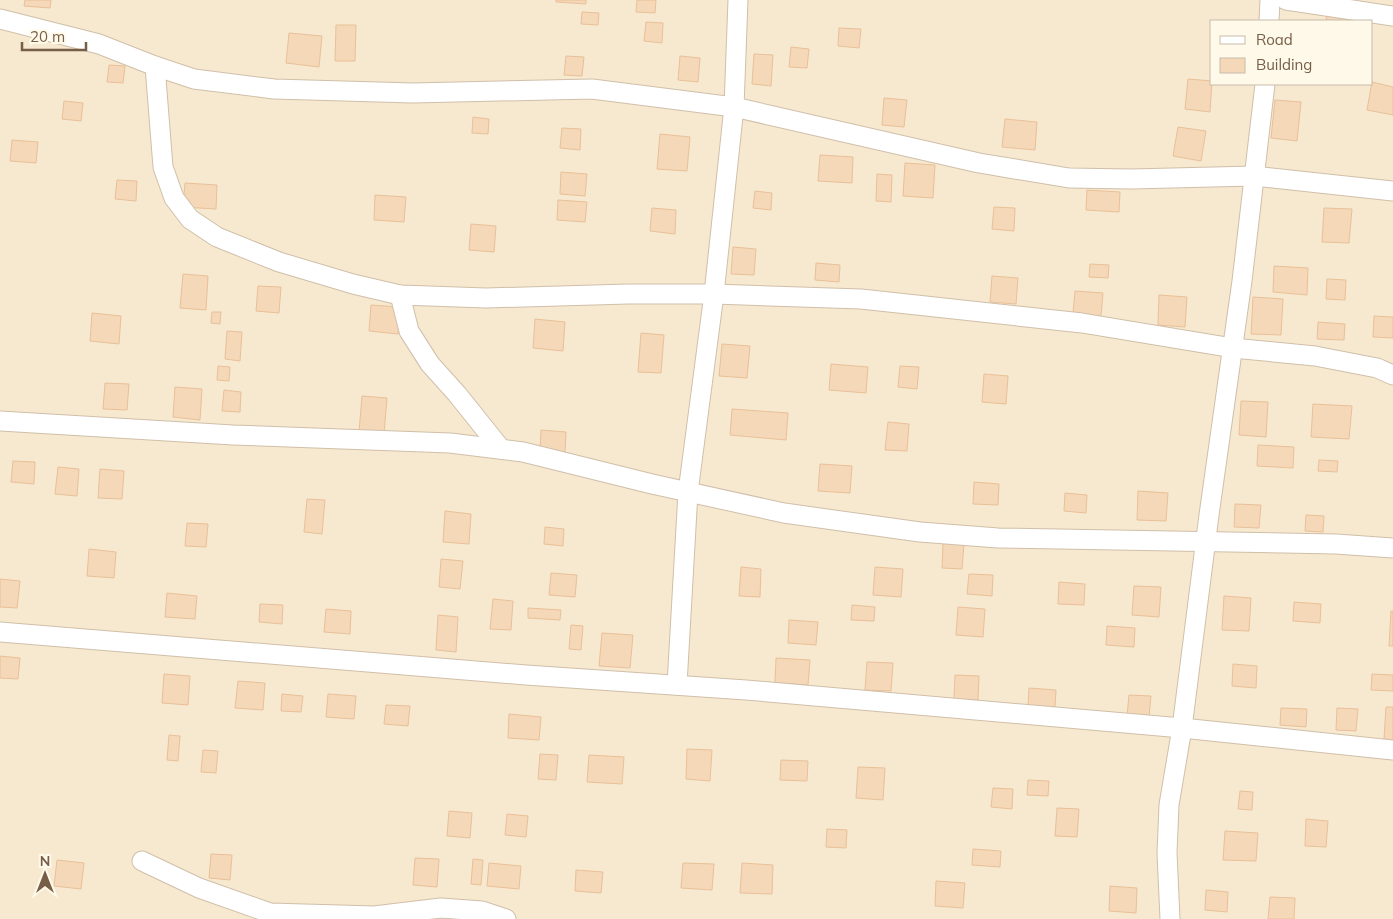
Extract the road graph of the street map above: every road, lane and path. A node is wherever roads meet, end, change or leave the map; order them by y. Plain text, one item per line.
1 (738, 0) edge
2 (1270, 0) edge
3 (1286, 0) edge
4 (1393, 16) edge
5 (0, 20) edge
6 (1269, 20) edge
7 (155, 66) junction
8 (1265, 85) edge
9 (734, 107) junction
10 (1254, 176) junction
11 (1393, 191) edge
12 (714, 294) junction
13 (400, 295) junction
14 (1232, 348) junction
15 (1393, 375) edge
16 (0, 421) edge
17 (501, 449) junction
18 (688, 492) junction
19 (1205, 542) junction
20 (1393, 548) edge
21 (0, 632) edge
22 (677, 685) junction
23 (1182, 728) junction
24 (1393, 750) edge
25 (142, 862) dead end
26 (506, 919) edge
27 (1170, 919) edge

1 - 9 street
2 - 6 street
3 - 4 street
5 - 7 street
7 - 9 street
7 - 13 street
8 - 10 street
9 - 10 street
9 - 12 street
10 - 11 street
10 - 14 street
12 - 13 street
12 - 14 street
12 - 18 street
13 - 17 street
14 - 15 street
14 - 19 street
16 - 17 street
17 - 18 street
18 - 19 street
18 - 22 street
19 - 20 street
19 - 23 street
21 - 22 street
22 - 23 street
23 - 24 street
23 - 27 street
25 - 26 street

